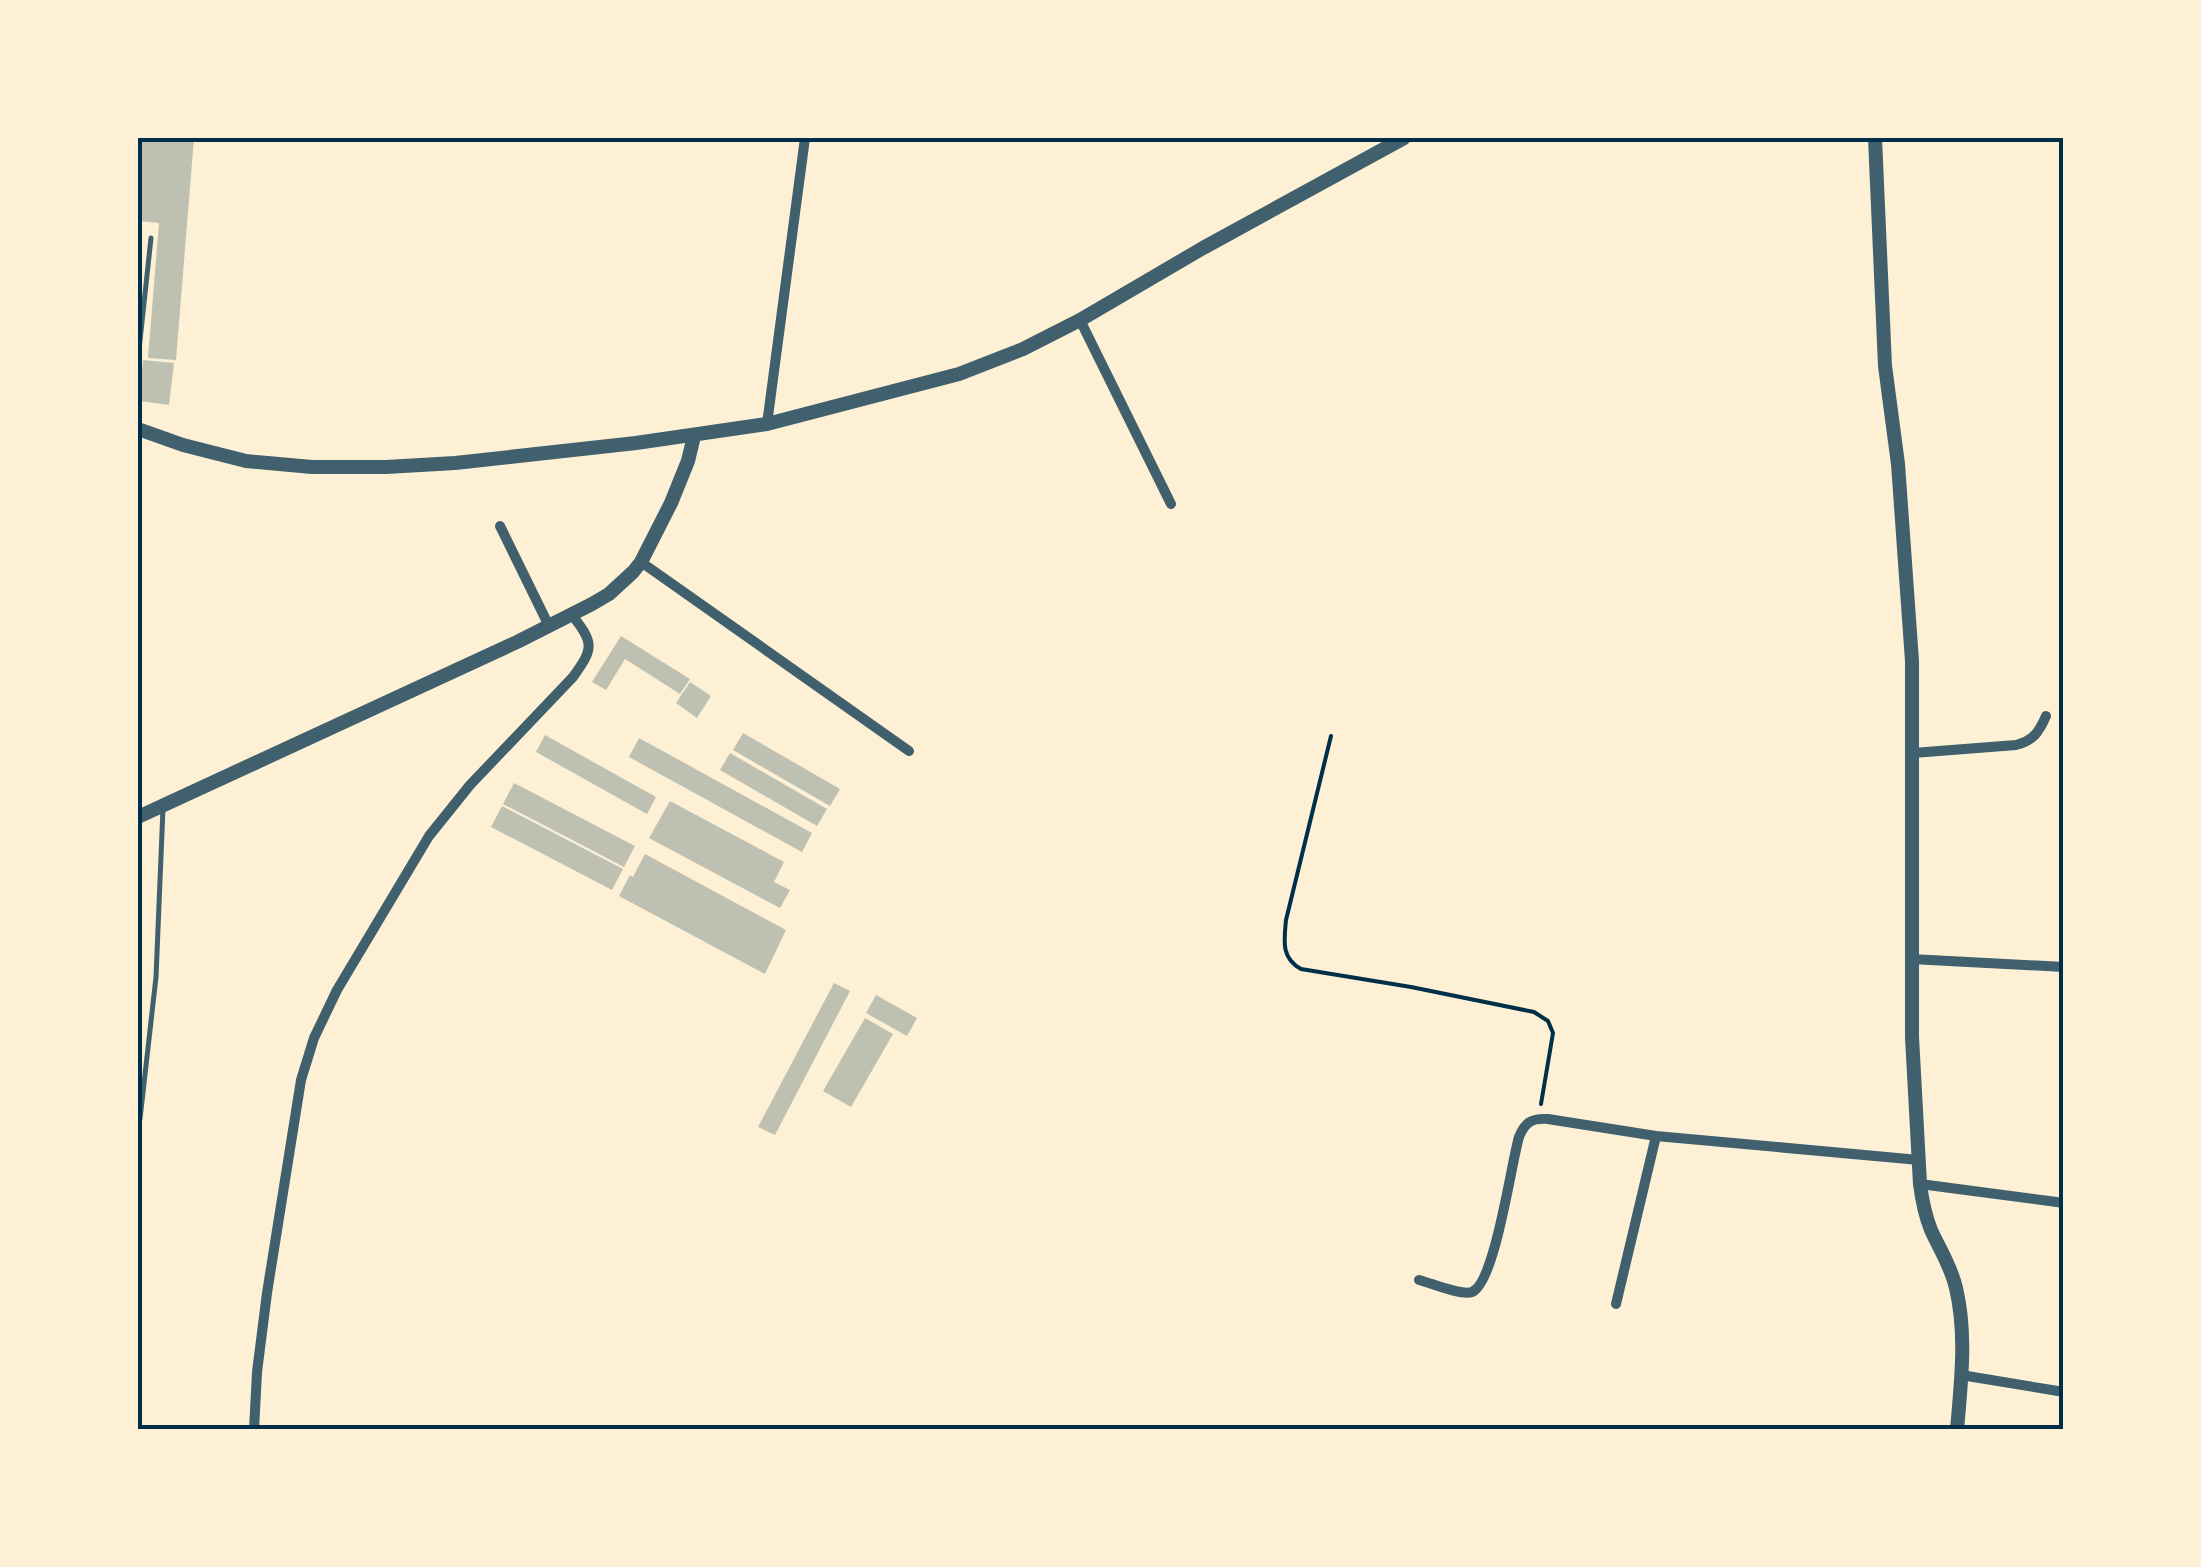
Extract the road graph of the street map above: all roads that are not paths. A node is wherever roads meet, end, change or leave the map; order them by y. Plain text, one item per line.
1 (804, 138) edge
2 (1404, 138) edge
3 (1874, 138) edge
4 (151, 238) dead end
5 (1080, 320) junction
6 (138, 359) edge
7 (767, 424) junction
8 (138, 429) edge
9 (694, 436) junction
10 (1170, 504) dead end
11 (500, 526) dead end
12 (641, 562) junction
13 (572, 615) junction
14 (550, 626) junction
15 (2046, 716) dead end
16 (909, 752) dead end
17 (1912, 753) junction
18 (163, 806) junction
19 (138, 817) edge
20 (1912, 959) junction
21 (2064, 967) edge
22 (140, 1119) edge
23 (1656, 1136) junction
24 (1920, 1160) junction
25 (1920, 1184) junction
26 (2064, 1203) edge
27 (1419, 1280) dead end
28 (1616, 1304) dead end
29 (1961, 1375) junction
30 (2064, 1392) edge
31 (254, 1430) edge
32 (1957, 1430) edge

1 - 7 street
2 - 5 street
3 - 17 street
4 - 6 lane
5 - 7 street
5 - 10 street
7 - 9 street
8 - 9 street
9 - 12 street
11 - 14 street
12 - 13 street
12 - 16 street
13 - 14 street
13 - 31 street
14 - 18 street
15 - 17 street
17 - 20 street
18 - 19 street
18 - 22 lane
20 - 21 street
20 - 24 street
23 - 24 street
23 - 27 street
23 - 28 street
24 - 25 street
25 - 26 street
25 - 29 street
29 - 30 street
29 - 32 street

